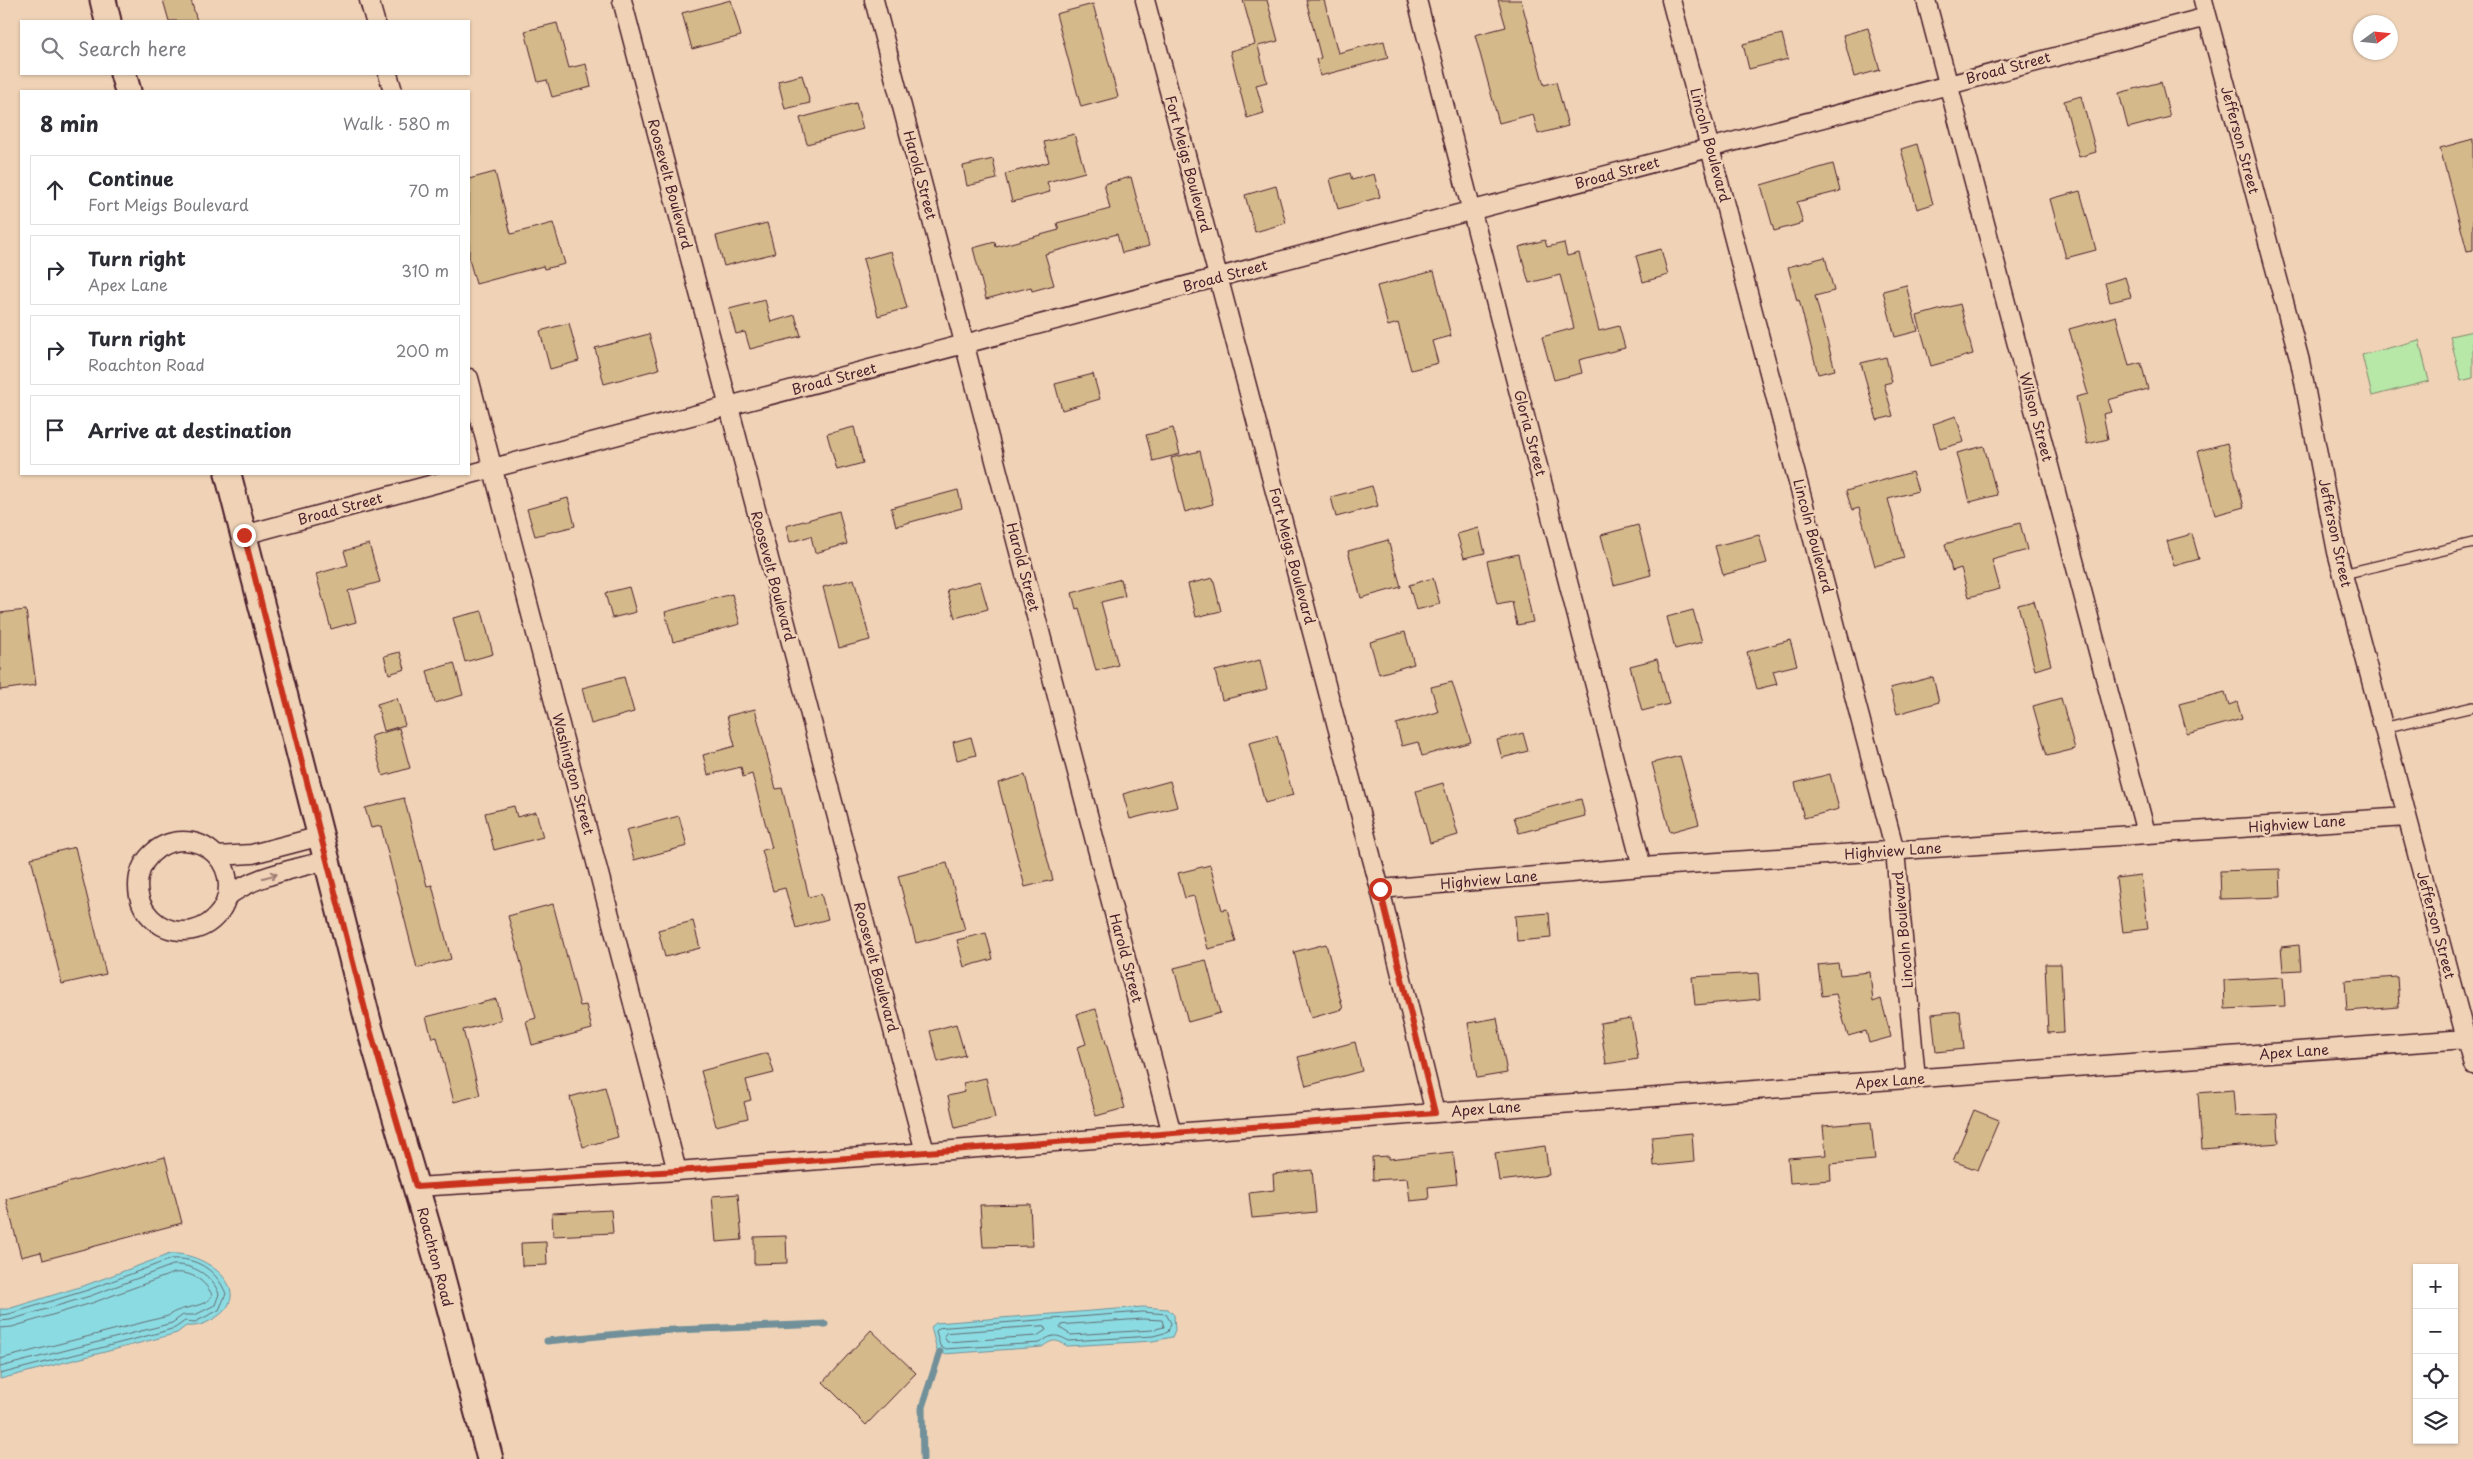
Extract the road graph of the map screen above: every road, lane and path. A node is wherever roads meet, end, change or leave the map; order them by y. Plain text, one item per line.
1 (102, 0) edge
2 (369, 0) edge
3 (622, 0) edge
4 (874, 0) edge
5 (1145, 0) edge
6 (1417, 0) edge
7 (1672, 0) edge
8 (1926, 0) edge
9 (2205, 8) edge
10 (108, 20) edge
11 (374, 20) edge
12 (123, 75) edge
13 (388, 75) edge
14 (1948, 84) junction
15 (128, 90) edge
16 (393, 90) edge
17 (1710, 148) junction
18 (1472, 211) junction
19 (1218, 277) junction
20 (965, 345) junction
21 (470, 382) edge
22 (728, 406) junction
23 (492, 468) junction
24 (470, 474) edge
25 (228, 475) edge
26 (466, 475) edge
27 (244, 535) junction
28 (2473, 543) edge
29 (2343, 574) junction
30 (2473, 707) edge
31 (2383, 728) junction
32 (2407, 817) junction
33 (2146, 833) junction
34 (320, 836) junction
35 (1896, 851) junction
36 (217, 856) junction
37 (327, 860) junction
38 (1642, 867) junction
39 (1380, 889) junction
40 (227, 897) junction
41 (2466, 1039) junction
42 (2473, 1065) edge
43 (1916, 1079) junction
44 (1435, 1113) junction
45 (1172, 1134) junction
46 (925, 1152) junction
47 (677, 1171) junction
48 (416, 1187) junction
49 (490, 1459) edge

1 - 10 street
2 - 11 street
3 - 22 street, Roosevelt Boulevard
4 - 20 street, Harold Street
5 - 19 street, Fort Meigs Boulevard
6 - 18 street, Gloria Street
7 - 17 street, Lincoln Boulevard
8 - 14 street, Wilson Street
9 - 14 street, Broad Street
9 - 29 street, Jefferson Street
12 - 15 street
13 - 16 street
14 - 17 street, Broad Street
14 - 33 street, Wilson Street
17 - 18 street, Broad Street
17 - 35 street, Lincoln Boulevard
18 - 19 street, Broad Street
18 - 38 street, Gloria Street
19 - 20 street, Broad Street
19 - 39 street, Fort Meigs Boulevard
20 - 22 street, Broad Street
20 - 45 street, Harold Street
21 - 23 street, Washington Street
22 - 23 street, Broad Street
22 - 46 street, Roosevelt Boulevard
23 - 24 street, Broad Street
23 - 47 street, Washington Street
25 - 27 street, Roachton Road
26 - 27 street, Broad Street
27 - 34 street, Roachton Road
28 - 29 lane
29 - 31 street, Jefferson Street
30 - 31 lane
31 - 32 street, Jefferson Street
32 - 33 street, Highview Lane
32 - 41 street, Jefferson Street
33 - 35 street, Highview Lane
34 - 36 street
34 - 37 street, Roachton Road
35 - 38 street, Highview Lane
35 - 43 street, Lincoln Boulevard
36 - 40 street
36 - 40 street
40 -> 37 street
37 - 48 street, Roachton Road
38 - 39 street, Highview Lane
39 - 44 street, Fort Meigs Boulevard
41 - 42 street, Jefferson Street
41 - 43 street, Apex Lane
43 - 44 street, Apex Lane
44 - 45 street, Apex Lane
45 - 46 street, Apex Lane
46 - 47 street, Apex Lane
47 - 48 street, Apex Lane
48 - 49 street, Roachton Road

